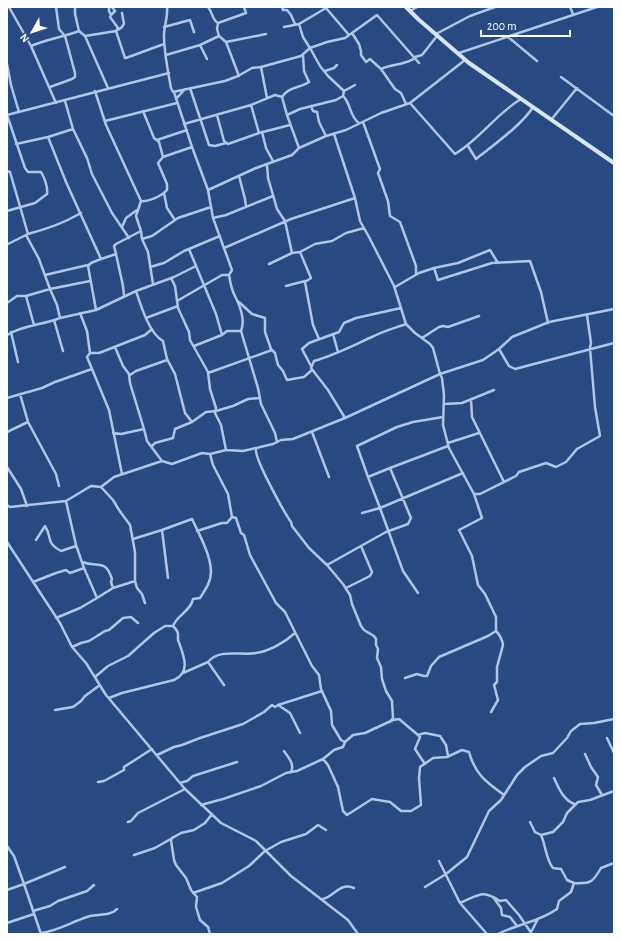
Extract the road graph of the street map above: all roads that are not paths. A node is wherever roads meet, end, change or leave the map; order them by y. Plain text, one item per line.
1 (9, 7) edge
2 (56, 7) edge
3 (75, 7) edge
4 (109, 7) edge
5 (112, 7) edge
6 (167, 7) edge
7 (208, 7) edge
8 (244, 7) edge
9 (282, 7) edge
10 (326, 7) edge
11 (406, 7) edge
12 (417, 7) edge
13 (495, 7) edge
14 (570, 7) edge
15 (597, 7) edge
16 (410, 11) junction
17 (122, 13) dead end
18 (573, 14) junction
19 (111, 15) junction
20 (218, 23) junction
21 (295, 24) junction
22 (299, 24) junction
23 (164, 27) junction
24 (284, 27) dead end
25 (116, 31) junction
26 (79, 32) junction
27 (194, 32) dead end
28 (266, 34) dead end
29 (350, 34) junction
30 (437, 35) junction
31 (65, 36) junction
32 (85, 36) junction
33 (219, 36) junction
34 (508, 37) junction
35 (226, 42) junction
36 (164, 44) junction
37 (200, 45) junction
38 (31, 46) junction
39 (310, 48) junction
40 (458, 54) junction
41 (166, 55) junction
42 (303, 55) junction
43 (414, 58) junction
44 (207, 59) dead end
45 (465, 59) junction
46 (538, 61) dead end
47 (419, 63) dead end
48 (7, 64) edge
49 (337, 65) dead end
50 (261, 67) junction
51 (381, 70) junction
52 (325, 71) junction
53 (169, 73) junction
54 (239, 76) junction
55 (560, 77) dead end
56 (7, 84) edge
57 (355, 84) dead end
58 (11, 85) junction
59 (50, 87) junction
60 (108, 88) junction
61 (190, 88) junction
62 (577, 88) junction
63 (185, 89) junction
64 (95, 91) junction
65 (344, 91) junction
66 (174, 92) junction
67 (343, 96) junction
68 (282, 97) junction
69 (268, 98) junction
70 (522, 99) junction
71 (65, 101) junction
72 (176, 101) junction
73 (56, 103) junction
74 (410, 103) junction
75 (406, 104) junction
76 (251, 105) junction
77 (311, 106) junction
78 (533, 107) junction
79 (143, 110) junction
80 (19, 112) junction
81 (7, 115) edge
82 (217, 115) junction
83 (287, 115) junction
84 (614, 116) edge
85 (201, 119) junction
86 (551, 120) junction
87 (105, 121) junction
88 (361, 122) junction
89 (184, 124) junction
90 (290, 125) junction
91 (73, 129) junction
92 (187, 130) junction
93 (260, 133) junction
94 (334, 134) junction
95 (326, 136) junction
96 (48, 137) junction
97 (156, 140) junction
98 (226, 143) junction
99 (16, 144) junction
100 (468, 146) junction
101 (192, 147) junction
102 (299, 148) junction
103 (163, 157) junction
104 (273, 162) junction
105 (614, 163) edge
106 (267, 164) junction
107 (7, 170) edge
108 (239, 176) junction
109 (208, 190) junction
110 (164, 193) junction
111 (273, 196) junction
112 (355, 198) junction
113 (141, 201) junction
114 (20, 207) junction
115 (212, 207) junction
116 (246, 207) junction
117 (138, 210) junction
118 (7, 211) edge
119 (81, 213) junction
120 (213, 218) junction
121 (175, 220) junction
122 (285, 222) junction
123 (122, 227) junction
124 (364, 228) junction
125 (141, 231) junction
126 (27, 234) junction
127 (220, 236) junction
128 (129, 238) junction
129 (142, 239) junction
130 (8, 244) edge
131 (224, 248) junction
132 (189, 249) junction
133 (300, 252) junction
134 (292, 253) junction
135 (116, 254) junction
136 (101, 259) junction
137 (498, 263) junction
138 (89, 264) junction
139 (269, 264) dead end
140 (196, 266) junction
141 (150, 267) junction
142 (434, 268) junction
143 (416, 274) junction
144 (45, 275) junction
145 (229, 275) junction
146 (171, 278) junction
147 (90, 281) junction
148 (307, 281) junction
149 (153, 284) junction
150 (204, 285) junction
151 (286, 286) dead end
152 (395, 287) junction
153 (50, 289) junction
154 (136, 291) junction
155 (26, 296) junction
156 (124, 296) junction
157 (177, 301) junction
158 (239, 302) junction
159 (7, 303) edge
160 (178, 306) junction
161 (400, 308) junction
162 (614, 309) edge
163 (96, 310) junction
164 (80, 313) junction
165 (587, 315) junction
166 (478, 316) dead end
167 (60, 318) junction
168 (146, 318) junction
169 (54, 320) junction
170 (548, 323) junction
171 (406, 324) junction
172 (34, 325) junction
173 (152, 329) junction
174 (241, 331) junction
175 (11, 332) junction
176 (333, 334) junction
177 (7, 335) edge
178 (222, 336) junction
179 (421, 338) junction
180 (319, 339) junction
181 (614, 343) edge
182 (194, 346) junction
183 (115, 347) junction
184 (499, 349) junction
185 (590, 349) junction
186 (272, 350) junction
187 (63, 351) dead end
188 (338, 352) junction
189 (90, 353) junction
190 (249, 358) junction
191 (167, 360) junction
192 (18, 362) dead end
193 (312, 368) junction
194 (92, 369) junction
195 (208, 373) junction
196 (440, 374) junction
197 (129, 376) junction
198 (494, 390) dead end
199 (20, 394) junction
200 (7, 398) edge
201 (260, 398) junction
202 (471, 399) junction
203 (444, 404) junction
204 (216, 411) junction
205 (443, 417) junction
206 (345, 418) junction
207 (28, 422) junction
208 (192, 422) junction
209 (144, 429) junction
210 (7, 432) edge
211 (312, 432) junction
212 (114, 433) junction
213 (479, 433) junction
214 (278, 442) junction
215 (448, 444) junction
216 (152, 446) junction
217 (256, 449) junction
218 (226, 450) junction
219 (210, 454) junction
220 (162, 461) junction
221 (7, 467) edge
222 (390, 468) junction
223 (462, 473) junction
224 (122, 474) junction
225 (329, 477) dead end
226 (368, 477) junction
227 (504, 482) junction
228 (59, 486) dead end
229 (101, 487) junction
230 (474, 494) junction
231 (403, 498) junction
232 (66, 501) junction
233 (7, 505) edge
234 (27, 506) junction
235 (380, 508) junction
236 (362, 513) dead end
237 (232, 517) junction
238 (162, 530) junction
239 (197, 531) junction
240 (389, 531) junction
241 (133, 538) junction
242 (36, 540) dead end
243 (7, 542) edge
244 (76, 546) junction
245 (361, 546) junction
246 (82, 562) junction
247 (328, 565) junction
248 (84, 568) junction
249 (168, 578) dead end
250 (135, 581) junction
251 (32, 582) junction
252 (112, 588) junction
253 (346, 588) junction
254 (418, 593) dead end
255 (97, 598) junction
256 (145, 603) dead end
257 (56, 618) junction
258 (138, 623) dead end
259 (173, 626) junction
260 (496, 631) junction
261 (295, 633) junction
262 (72, 647) junction
263 (208, 662) junction
264 (183, 673) junction
265 (94, 677) junction
266 (405, 678) dead end
267 (100, 685) junction
268 (224, 685) dead end
269 (322, 691) junction
270 (109, 698) junction
271 (278, 705) junction
272 (55, 710) dead end
273 (491, 712) dead end
274 (614, 719) edge
275 (390, 722) junction
276 (300, 733) dead end
277 (418, 735) junction
278 (607, 738) dead end
279 (345, 742) junction
280 (152, 750) junction
281 (284, 751) dead end
282 (614, 753) edge
283 (585, 754) dead end
284 (157, 755) junction
285 (448, 756) junction
286 (324, 759) junction
287 (237, 762) dead end
288 (425, 764) junction
289 (290, 772) junction
290 (554, 778) dead end
291 (98, 782) dead end
292 (180, 783) junction
293 (185, 789) junction
294 (614, 791) edge
295 (504, 795) junction
296 (602, 795) junction
297 (574, 804) junction
298 (201, 805) junction
299 (212, 814) junction
300 (128, 822) dead end
301 (530, 822) dead end
302 (326, 830) dead end
303 (541, 835) junction
304 (173, 837) junction
305 (166, 842) junction
306 (172, 844) junction
307 (7, 846) edge
308 (265, 851) junction
309 (134, 855) dead end
310 (439, 861) dead end
311 (614, 863) edge
312 (65, 867) dead end
313 (446, 874) junction
314 (574, 883) junction
315 (24, 884) junction
316 (94, 885) dead end
317 (425, 887) dead end
318 (354, 888) dead end
319 (7, 890) edge
320 (193, 893) junction
321 (492, 895) junction
322 (323, 899) junction
323 (460, 903) junction
324 (117, 909) dead end
325 (33, 913) junction
326 (538, 919) junction
327 (7, 922) edge
328 (525, 924) junction
329 (516, 926) junction
330 (41, 934) edge
331 (210, 934) edge
332 (358, 934) edge
333 (487, 934) edge
334 (498, 934) edge
335 (531, 934) edge

1 - 38 street
2 - 31 street
3 - 26 street
4 - 19 street
5 - 19 street
6 - 23 street
7 - 20 street
8 - 20 street
9 - 21 street
10 - 22 street
10 - 29 street
11 - 16 street
12 - 16 street
13 - 30 street
14 - 18 street
15 - 18 street
16 - 30 street
17 - 25 street
18 - 34 street
19 - 25 street
20 - 33 street
21 - 22 street
21 - 24 street
22 - 39 street
23 - 27 street
23 - 36 street
25 - 32 street
25 - 36 street
26 - 31 street
26 - 32 street
28 - 35 street
29 - 39 street
29 - 43 street
29 - 51 street
30 - 40 street
30 - 43 street
31 - 38 street
31 - 59 street
32 - 60 street
33 - 35 street
33 - 37 street
34 - 40 street
34 - 46 street
35 - 54 street
36 - 41 street
37 - 41 street
37 - 44 street
38 - 59 street
39 - 42 street
39 - 52 street
40 - 45 street
41 - 53 street
42 - 50 street
42 - 68 street
43 - 47 street
43 - 51 street
45 - 70 street
45 - 74 street
48 - 58 street
49 - 52 street
50 - 54 street
50 - 69 street
51 - 75 street
52 - 65 street
53 - 60 street
53 - 66 street
54 - 61 street
55 - 62 street
56 - 58 street
57 - 65 street
58 - 80 street
59 - 73 street
60 - 64 street
61 - 63 street
61 - 85 street
62 - 84 street
62 - 86 street
63 - 66 street
63 - 72 street
64 - 71 street
64 - 87 street
65 - 67 street
66 - 72 street
67 - 77 street
67 - 88 street
68 - 69 street
68 - 83 street
69 - 76 street
70 - 78 street
70 - 100 street
71 - 73 street
71 - 91 street
72 - 79 street
72 - 89 street
73 - 80 street
74 - 75 street
74 - 100 street
75 - 88 street
76 - 82 street
76 - 93 street
77 - 83 street
77 - 95 street
78 - 86 street
78 - 100 street
79 - 87 street
79 - 97 street
80 - 81 street
81 - 99 street
82 - 85 street
82 - 98 street
83 - 90 street
85 - 89 street
85 - 98 street
86 - 105 street
87 - 113 street
88 - 94 street
88 - 143 street
89 - 92 street
90 - 93 street
90 - 102 street
91 - 96 street
91 - 123 street
92 - 97 street
92 - 101 street
93 - 98 street
93 - 104 street
94 - 95 street
94 - 112 street
95 - 102 street
96 - 99 street
96 - 119 street
97 - 103 street
99 - 114 street
101 - 103 street
101 - 109 street
102 - 104 street
103 - 110 street
104 - 106 street
106 - 108 street
106 - 111 street
107 - 114 street
108 - 109 street
108 - 116 street
109 - 115 street
110 - 113 street
110 - 121 street
111 - 116 street
111 - 122 street
112 - 122 street
112 - 124 street
113 - 117 street
114 - 118 street
114 - 126 street
115 - 120 street
115 - 121 street
116 - 120 street
117 - 123 street
117 - 125 street
119 - 126 street
119 - 136 street
120 - 127 street
121 - 129 street
122 - 131 street
122 - 134 street
123 - 128 street
124 - 133 street
124 - 152 street
125 - 128 street
125 - 129 street
126 - 130 street
126 - 144 street
127 - 131 street
127 - 132 street
128 - 135 street
129 - 141 street
131 - 145 street
132 - 140 street
132 - 141 street
133 - 134 street
133 - 148 street
134 - 139 street
135 - 136 street
135 - 156 street
136 - 138 street
137 - 142 street
137 - 142 street
137 - 170 street
138 - 144 street
138 - 147 street
140 - 146 street
140 - 150 street
141 - 149 street
142 - 143 street
143 - 152 street
144 - 153 street
145 - 150 street
145 - 158 street
146 - 149 street
146 - 157 street
147 - 153 street
147 - 163 street
148 - 151 street
148 - 180 street
149 - 154 street
150 - 157 street
150 - 178 street
152 - 161 street
153 - 155 street
153 - 167 street
154 - 156 street
154 - 168 street
155 - 159 street
155 - 172 street
156 - 163 street
157 - 160 street
158 - 174 street
158 - 186 street
160 - 168 street
160 - 182 street
161 - 171 street
161 - 176 street
162 - 165 street
163 - 164 street
164 - 167 street
164 - 189 street
165 - 170 street
165 - 185 street
166 - 179 street
167 - 169 street
168 - 173 street
169 - 172 street
169 - 187 street
170 - 184 street
171 - 179 street
171 - 188 street
172 - 175 street
173 - 183 street
173 - 191 street
174 - 178 street
174 - 190 street
175 - 177 street
175 - 192 street
176 - 180 street
176 - 188 street
178 - 182 street
179 - 196 street
180 - 193 street
181 - 185 street
182 - 195 street
183 - 189 street
183 - 197 street
184 - 185 street
184 - 196 street
185 - 227 street
186 - 190 street
186 - 193 street
188 - 193 street
189 - 194 street
190 - 195 street
190 - 201 street
191 - 197 street
191 - 208 street
193 - 206 street
194 - 199 street
194 - 212 street
195 - 204 street
196 - 203 street
196 - 206 street
197 - 209 street
198 - 202 street
199 - 200 street
199 - 207 street
201 - 204 street
201 - 214 street
202 - 203 street
202 - 213 street
203 - 205 street
204 - 208 street
204 - 218 street
205 - 215 street
205 - 226 street
206 - 211 street
207 - 210 street
207 - 228 street
208 - 216 street
209 - 212 street
209 - 216 street
211 - 214 street
211 - 225 street
212 - 224 street
213 - 215 street
213 - 227 street
214 - 217 street
215 - 222 street
215 - 223 street
216 - 220 street
217 - 218 street
217 - 247 street
218 - 219 street
219 - 220 street
219 - 237 street
220 - 224 street
221 - 234 street
222 - 226 street
222 - 231 street
223 - 230 street
223 - 231 street
224 - 229 street
226 - 235 street
227 - 230 street
229 - 232 street
229 - 241 street
230 - 260 street
231 - 235 street
231 - 240 street
232 - 234 street
232 - 244 street
233 - 234 street
235 - 236 street
235 - 240 street
237 - 239 street
237 - 261 street
238 - 239 street
238 - 241 street
238 - 249 street
239 - 259 street
240 - 245 street
240 - 254 street
241 - 250 street
242 - 244 street
243 - 251 street
244 - 246 street
245 - 247 street
245 - 253 street
246 - 248 street
246 - 252 street
247 - 253 street
248 - 251 street
248 - 255 street
250 - 252 street
250 - 256 street
251 - 257 street
252 - 255 street
253 - 275 street
255 - 257 street
257 - 262 street
258 - 262 street
259 - 264 street
259 - 265 street
260 - 266 street
260 - 273 street
261 - 263 street
261 - 269 street
262 - 265 street
263 - 264 street
263 - 268 street
264 - 270 street
265 - 267 street
267 - 270 street
267 - 272 street
269 - 271 street
269 - 279 street
270 - 280 street
271 - 276 street
271 - 284 street
274 - 295 street
275 - 277 street
275 - 279 street
277 - 285 street
277 - 288 street
278 - 282 street
279 - 286 street
280 - 284 street
280 - 291 street
281 - 289 street
283 - 296 street
284 - 292 street
285 - 288 street
285 - 295 street
286 - 288 street
286 - 289 street
287 - 292 street
289 - 298 street
290 - 297 street
292 - 293 street
293 - 298 street
293 - 300 street
294 - 296 street
295 - 313 street
296 - 297 street
297 - 303 street
298 - 299 street
299 - 304 street
299 - 308 street
301 - 303 street
302 - 308 street
303 - 314 street
304 - 305 street
304 - 306 street
305 - 306 street
305 - 309 street
306 - 320 street
307 - 315 street
308 - 320 street
308 - 322 street
310 - 313 street
311 - 314 street
312 - 315 street
313 - 317 street
313 - 323 street
314 - 326 street
315 - 319 street
315 - 325 street
316 - 325 street
318 - 322 street
320 - 331 street
321 - 323 street
321 - 328 street
321 - 329 street
322 - 332 street
323 - 333 street
324 - 330 street
325 - 327 street
325 - 330 street
326 - 328 street
326 - 335 street
328 - 329 street
328 - 335 street
329 - 334 street

